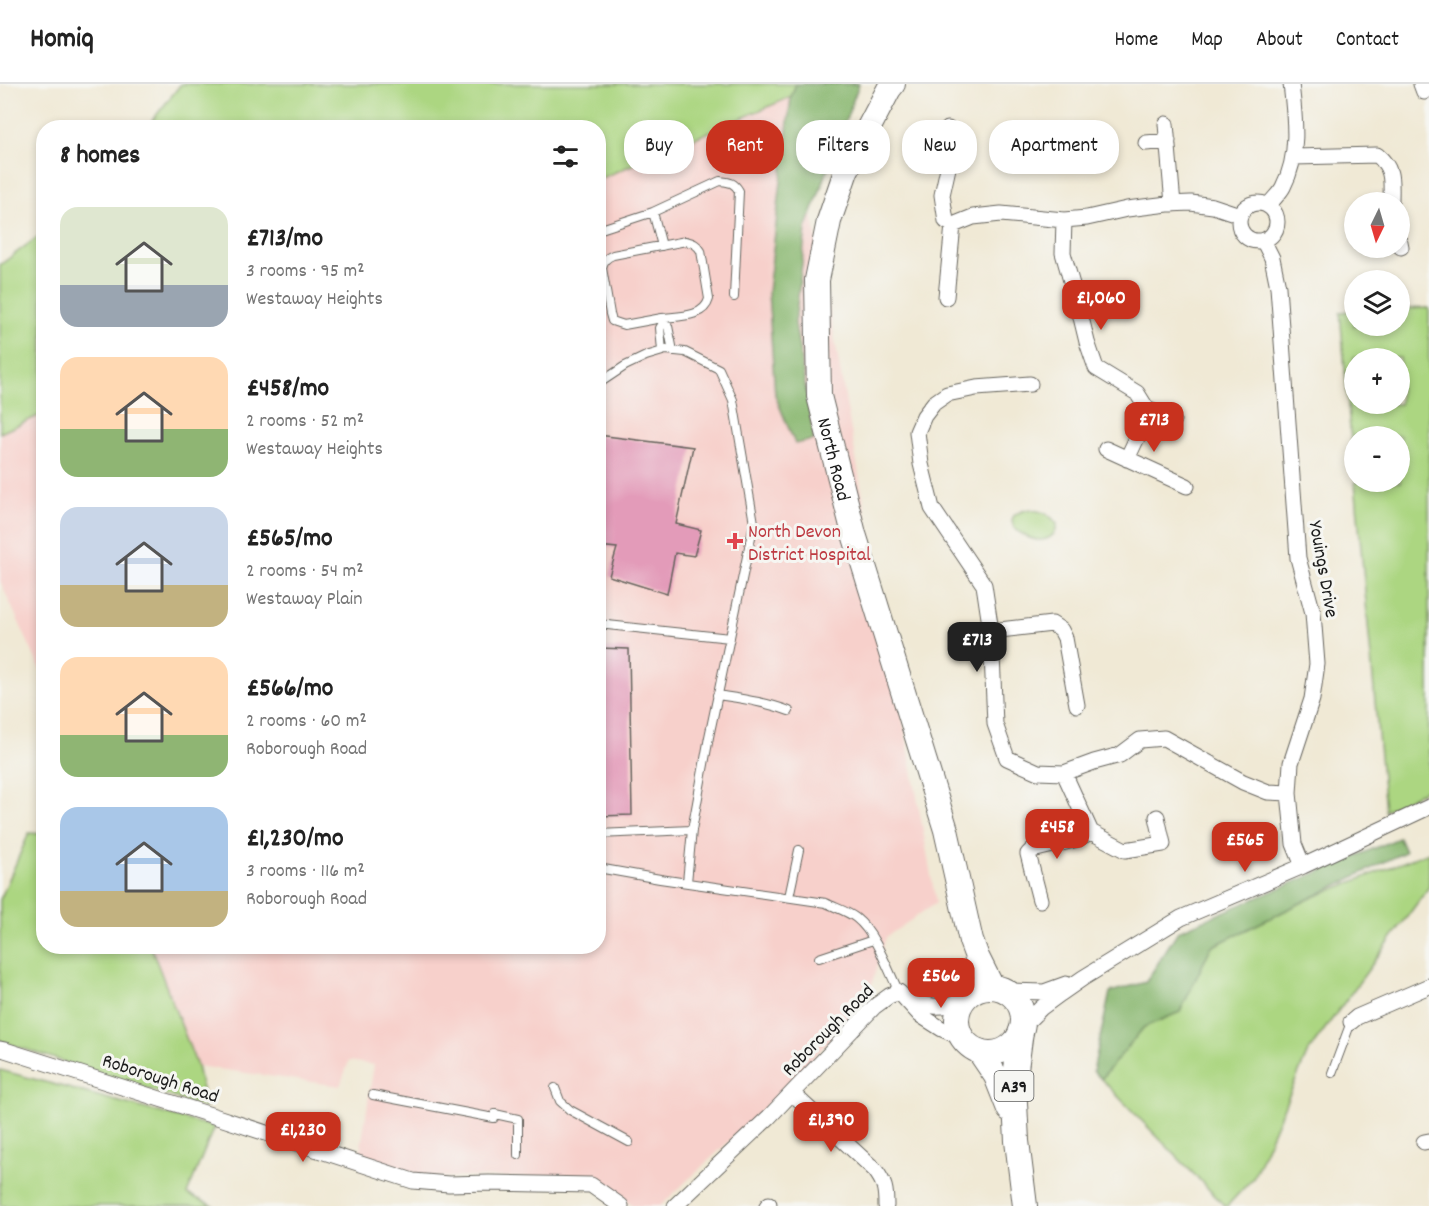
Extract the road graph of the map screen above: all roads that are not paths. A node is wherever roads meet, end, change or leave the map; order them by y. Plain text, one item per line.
1 (894, 84) edge
2 (1291, 84) edge
3 (1166, 124) dead end
4 (1168, 141) junction
5 (1146, 142) dead end
6 (1294, 157) junction
7 (947, 174) edge
8 (1391, 192) edge
9 (1173, 204) junction
10 (1269, 205) junction
11 (653, 212) junction
12 (1240, 215) junction
13 (1064, 220) junction
14 (953, 225) junction
15 (606, 227) edge
16 (1263, 240) junction
17 (662, 246) junction
18 (606, 259) edge
19 (606, 291) edge
20 (734, 297) dead end
21 (946, 297) dead end
22 (663, 321) junction
23 (662, 351) junction
24 (673, 351) junction
25 (606, 379) edge
26 (1030, 384) dead end
27 (1147, 409) junction
28 (1173, 420) dead end
29 (1107, 449) dead end
30 (1127, 459) junction
31 (1187, 486) dead end
32 (606, 625) edge
33 (991, 631) junction
34 (730, 638) junction
35 (717, 695) junction
36 (1077, 705) dead end
37 (789, 711) dead end
38 (1064, 772) junction
39 (1288, 793) junction
40 (1429, 807) edge
41 (1157, 817) dead end
42 (692, 830) junction
43 (1092, 832) junction
44 (606, 834) edge
45 (799, 850) dead end
46 (1303, 866) junction
47 (606, 869) edge
48 (687, 882) junction
49 (789, 897) junction
50 (1040, 900) dead end
51 (873, 940) junction
52 (971, 941) junction
53 (819, 958) dead end
54 (1083, 978) junction
55 (1429, 986) edge
56 (1000, 989) junction
57 (903, 996) junction
58 (966, 998) junction
59 (1351, 1022) joint
60 (1022, 1029) junction
61 (971, 1045) junction
62 (0, 1049) edge
63 (1332, 1073) dead end
64 (555, 1088) dead end
65 (792, 1093) junction
66 (373, 1095) dead end
67 (1017, 1141) junction
68 (629, 1142) dead end
69 (518, 1155) dead end
70 (621, 1206) edge
71 (675, 1206) edge
72 (885, 1206) edge
73 (1025, 1206) edge

1 - 52 main road, North Road
2 - 6 street
3 - 4 street
4 - 5 street
4 - 9 street
6 - 8 street
6 - 10 street
7 - 14 street
9 - 12 street
9 - 13 street
10 - 12 street
10 - 16 street
11 - 15 lane
11 - 17 lane
11 - 20 lane
12 - 16 street
13 - 14 street
13 - 27 street
14 - 21 street
16 - 39 street, Youings Drive
17 - 18 lane
17 - 22 lane
19 - 22 lane
22 - 23 lane
22 - 24 lane
23 - 24 lane
23 - 25 lane
24 - 34 lane
26 - 33 street
27 - 28 street
27 - 30 street
29 - 30 street
30 - 31 street
32 - 34 lane
33 - 36 street
33 - 38 street
34 - 35 lane
35 - 37 lane
35 - 42 lane
38 - 39 street
38 - 43 street
39 - 46 street, Youings Drive
40 - 46 street
41 - 43 street
42 - 44 lane
42 - 48 lane
43 - 50 street
45 - 49 lane
46 - 54 street
47 - 48 lane
48 - 49 lane
49 - 51 lane
51 - 53 lane
51 - 57 lane
52 - 56 main road, North Road
52 - 58 main road, North Road
54 - 56 street
54 - 60 street
55 - 59 street
56 - 58 main road
56 - 60 main road
57 - 58 street, Roborough Road
57 - 61 street, Roborough Road
57 - 65 street, Roborough Road
58 - 61 main road
59 - 63 lane
60 - 61 main road
60 - 67 main road, A39
61 - 67 main road, A39
62 - 70 street, Roborough Road
64 - 68 lane
65 - 71 street, Roborough Road
65 - 72 street
66 - 69 lane
67 - 73 main road, A39

